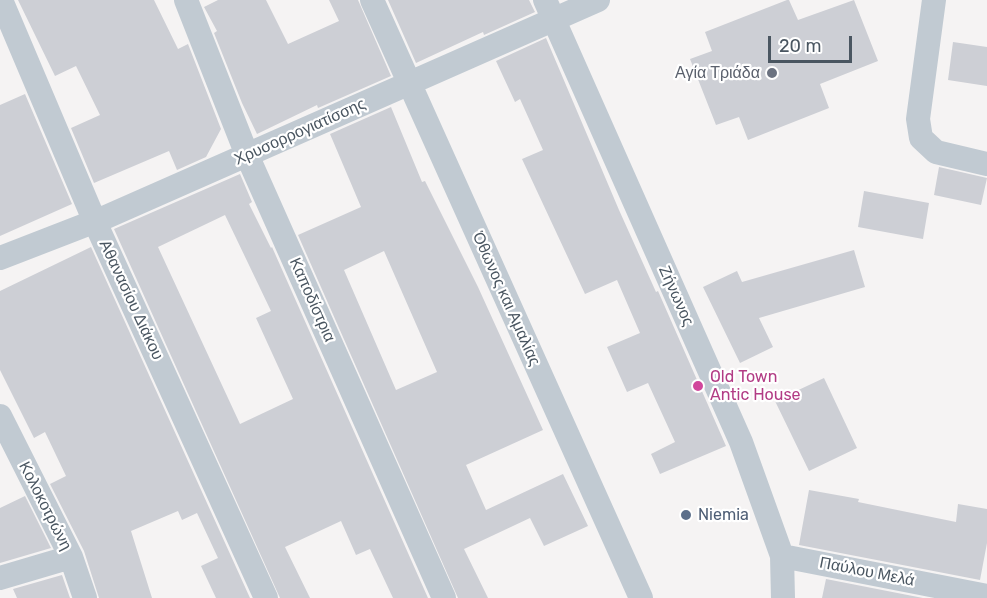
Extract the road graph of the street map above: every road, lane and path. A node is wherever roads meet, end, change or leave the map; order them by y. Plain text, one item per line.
1 (1, 0) edge
2 (186, 0) edge
3 (372, 0) edge
4 (598, 0) edge
5 (934, 0) edge
6 (549, 10) edge
7 (408, 84) junction
8 (247, 155) junction
9 (987, 164) edge
10 (95, 222) junction
11 (0, 258) edge
12 (0, 416) edge
13 (782, 556) junction
14 (71, 557) junction
15 (0, 578) edge
16 (987, 596) edge
17 (85, 598) edge
18 (266, 598) edge
19 (444, 598) edge
20 (641, 598) edge
21 (783, 598) edge

1 - 10 street, Αθανασίου Διάκου
2 - 8 street, Καποδίστρια
3 - 7 street, Όθωνος και Αμαλίας
4 - 6 street, Χρυσορρογιατίσσης
5 - 9 street
6 - 7 street, Χρυσορρογιατίσσης
6 - 13 street, Ζήνωνος
7 - 8 street, Χρυσορρογιατίσσης
7 - 20 street, Όθωνος και Αμαλίας
8 - 10 street, Χρυσορρογιατίσσης
8 - 19 street, Καποδίστρια
10 - 11 street, Χρυσορρογιατίσσης
10 - 18 street, Αθανασίου Διάκου
12 - 14 street, Κολοκοτρώνη
13 - 16 street, Παύλου Μελά
13 - 21 street, Ζήνωνος
14 - 15 street
14 - 17 street, Κολοκοτρώνη

